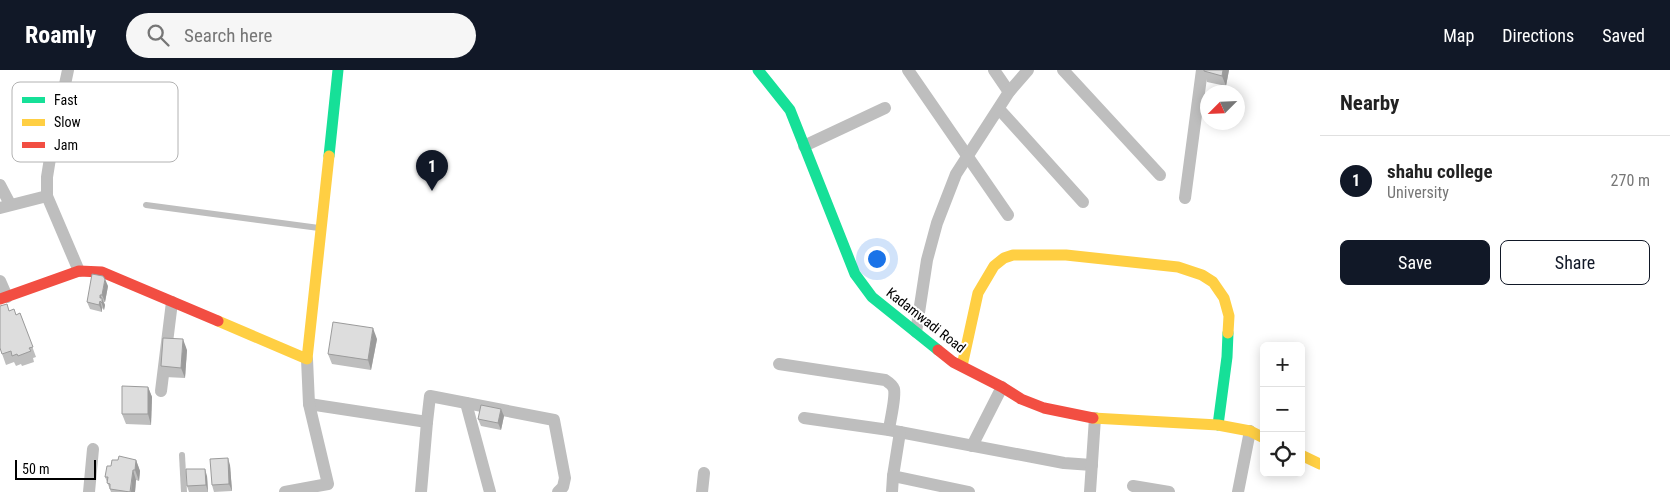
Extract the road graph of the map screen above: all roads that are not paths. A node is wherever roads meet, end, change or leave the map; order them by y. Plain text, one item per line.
1 (338, 70) edge
2 (758, 70) edge
3 (908, 70) edge
4 (994, 70) edge
5 (1028, 70) edge
6 (1063, 70) edge
7 (1202, 70) edge
8 (1009, 92) junction
9 (885, 108) dead end
10 (999, 109) junction
11 (804, 146) junction
12 (968, 155) junction
13 (49, 162) edge
14 (1160, 175) dead end
15 (0, 185) edge
16 (47, 196) junction
17 (1185, 198) dead end
18 (1083, 202) dead end
19 (146, 205) dead end
20 (5, 206) edge
21 (1008, 216) dead end
22 (320, 228) junction
23 (79, 271) junction
24 (0, 281) edge
25 (3, 298) edge
26 (172, 302) junction
27 (916, 332) junction
28 (307, 359) junction
29 (779, 364) dead end
30 (962, 366) junction
31 (1002, 387) junction
32 (161, 391) dead end
33 (466, 402) junction
34 (309, 404) junction
35 (804, 418) dead end
36 (1095, 418) junction
37 (427, 422) junction
38 (1218, 425) junction
39 (894, 431) junction
40 (1250, 431) junction
41 (1260, 436) edge
42 (972, 446) junction
43 (93, 449) dead end
44 (182, 455) dead end
45 (1305, 457) edge
46 (1320, 464) edge
47 (1092, 465) junction
48 (704, 474) dead end
49 (893, 476) junction
50 (1133, 486) dead end
51 (329, 488) edge
52 (89, 492) edge
53 (184, 492) edge
54 (285, 492) edge
55 (421, 492) edge
56 (490, 492) edge
57 (558, 492) edge
58 (702, 492) edge
59 (892, 492) edge
60 (969, 492) edge
61 (1090, 492) edge
62 (1169, 492) edge
63 (1238, 492) edge

1 - 22 street
2 - 11 street, Kadamwadi Road
3 - 12 street
4 - 8 street
5 - 8 street
6 - 14 street
7 - 17 street
8 - 10 street
9 - 11 street
10 - 12 street
10 - 18 street
11 - 27 street, Kadamwadi Road
12 - 21 street
12 - 27 street
13 - 16 street
15 - 20 street
16 - 20 street
16 - 23 street
19 - 22 lane
22 - 28 street
23 - 25 street
23 - 26 street
24 - 25 street
26 - 28 street
26 - 32 street
27 - 30 street, Kadamwadi Road
28 - 34 street
29 - 39 street
30 - 31 street, Kadamwadi Road
30 - 38 street
31 - 36 street, Kadamwadi Road
31 - 42 street
33 - 37 street
33 - 56 street
33 - 57 street
34 - 37 street
34 - 51 street
35 - 39 street
36 - 38 street, Kadamwadi Road
36 - 47 street
37 - 55 street
38 - 40 street, Kadamwadi Road
39 - 42 street
39 - 49 street
40 - 41 street, Kadamwadi Road
40 - 63 street
42 - 47 street
43 - 52 street
44 - 53 lane
45 - 46 street
47 - 61 street
48 - 58 street
49 - 59 street
49 - 60 street
50 - 62 street
51 - 54 street

